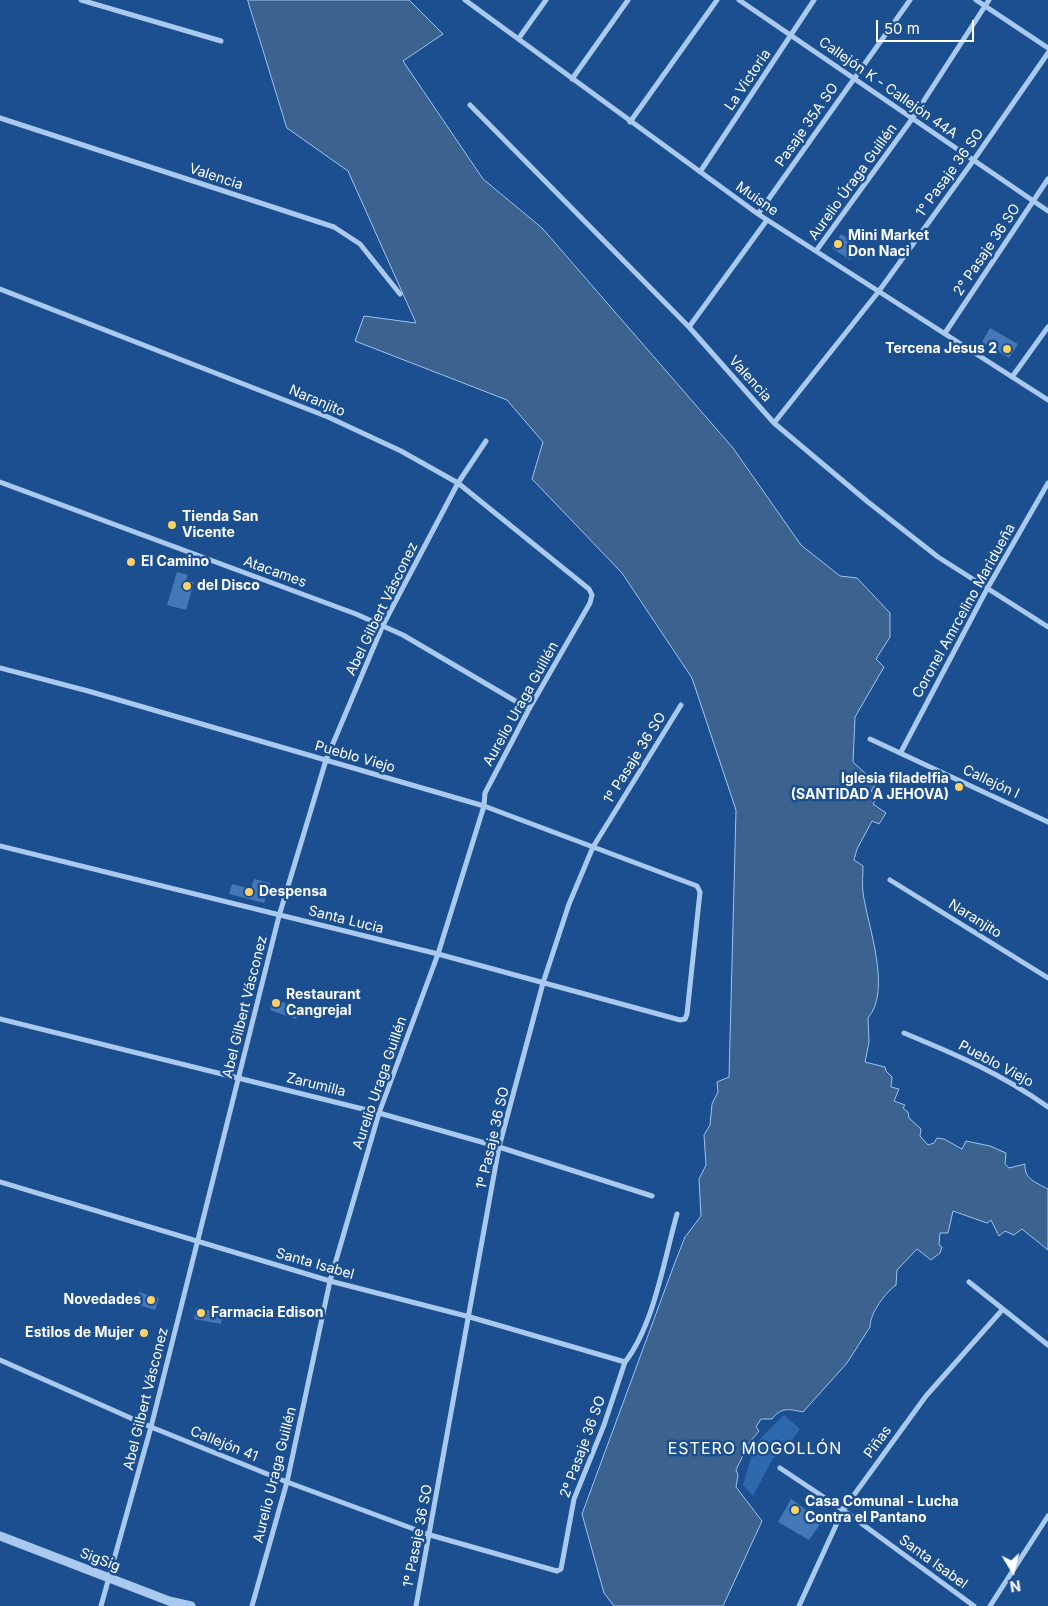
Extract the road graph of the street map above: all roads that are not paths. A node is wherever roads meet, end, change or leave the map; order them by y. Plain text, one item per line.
1 (81, 0) edge
2 (465, 0) edge
3 (546, 0) edge
4 (628, 0) edge
5 (717, 0) edge
6 (739, 0) edge
7 (814, 0) edge
8 (910, 0) edge
9 (976, 0) edge
10 (989, 0) edge
11 (985, 6) junction
12 (791, 35) junction
13 (519, 38) junction
14 (221, 41) dead end
15 (1048, 48) edge
16 (1048, 52) edge
17 (854, 78) junction
18 (572, 79) junction
19 (470, 105) dead end
20 (0, 118) edge
21 (912, 119) junction
22 (630, 122) junction
23 (974, 161) junction
24 (700, 172) junction
25 (1048, 179) edge
26 (1033, 201) junction
27 (1048, 211) edge
28 (758, 214) junction
29 (767, 220) junction
30 (816, 251) junction
31 (0, 289) edge
32 (879, 291) junction
33 (400, 294) dead end
34 (689, 327) junction
35 (1048, 327) edge
36 (945, 333) junction
37 (1012, 377) junction
38 (1048, 400) edge
39 (774, 422) junction
40 (486, 441) dead end
41 (0, 482) edge
42 (458, 483) junction
43 (1048, 483) edge
44 (987, 589) junction
45 (592, 592) joint
46 (383, 626) junction
47 (1048, 627) edge
48 (0, 668) edge
49 (681, 705) dead end
50 (529, 709) junction
51 (870, 739) dead end
52 (901, 752) junction
53 (326, 760) junction
54 (484, 806) junction
55 (1048, 822) edge
56 (0, 846) edge
57 (593, 847) junction
58 (890, 880) dead end
59 (280, 916) junction
60 (438, 954) junction
61 (1048, 978) edge
62 (543, 983) junction
63 (0, 1019) edge
64 (685, 1019) joint
65 (904, 1033) dead end
66 (240, 1078) junction
67 (1048, 1106) edge
68 (379, 1113) junction
69 (499, 1147) junction
70 (0, 1182) edge
71 (652, 1196) dead end
72 (677, 1214) dead end
73 (197, 1241) junction
74 (330, 1281) junction
75 (969, 1282) dead end
76 (1003, 1309) junction
77 (470, 1316) junction
78 (1048, 1345) edge
79 (0, 1360) edge
80 (625, 1362) junction
81 (151, 1427) junction
82 (780, 1468) dead end
83 (287, 1482) junction
84 (843, 1510) junction
85 (1048, 1516) edge
86 (430, 1535) junction
87 (0, 1536) edge
88 (560, 1570) joint
89 (109, 1579) junction
90 (101, 1606) edge
91 (191, 1606) edge
92 (252, 1606) edge
93 (416, 1606) edge
94 (799, 1606) edge
95 (974, 1606) edge
96 (990, 1606) edge

1 - 14 street
2 - 13 street, Muisne
3 - 13 street
4 - 18 street
5 - 22 street
6 - 12 street, Callejón K - Callejón 44A
7 - 12 street, La Victoria
8 - 17 street, Pasaje 35A SO
9 - 11 street
10 - 11 street, Aurelio Úraga Guillén
11 - 15 street
11 - 21 street, Aurelio Úraga Guillén
12 - 17 street, Callejón K - Callejón 44A
12 - 24 street, La Victoria
13 - 18 street, Muisne
16 - 23 street, 1° Pasaje 36 SO
17 - 21 street, Callejón K - Callejón 44A
17 - 28 street, Pasaje 35A SO
18 - 22 street, Muisne
19 - 34 street, Valencia
20 - 33 street, Valencia
21 - 23 street, Callejón K - Callejón 44A
21 - 30 street, Aurelio Úraga Guillén
22 - 24 street, Muisne
23 - 26 street, Callejón K - Callejón 44A
23 - 32 street, 1° Pasaje 36 SO
24 - 28 street, Muisne
25 - 26 street, 2° Pasaje 36 SO
26 - 27 street, Callejón K - Callejón 44A
26 - 36 street, 2° Pasaje 36 SO
28 - 29 street, Muisne
29 - 30 street, Muisne
29 - 34 street
30 - 32 street, Muisne
31 - 42 street, Naranjito
32 - 36 street, Muisne
32 - 39 street, 1° Pasaje 36 SO
34 - 39 street, Valencia
35 - 37 street
36 - 37 street, Muisne
37 - 38 street, Muisne
39 - 44 street, Valencia
40 - 42 street, Abel Gilbert Vásconez
41 - 46 street, Atacames
42 - 45 street, Naranjito
42 - 46 street, Abel Gilbert Vásconez
43 - 44 street, Coronel Amrcelino Maridueña
44 - 47 street, Valencia
44 - 52 street, Coronel Amrcelino Maridueña
45 - 50 street, Aurelio Uraga Guillén
46 - 50 street, Atacames
46 - 53 street, Abel Gilbert Vásconez
48 - 53 street, Pueblo Viejo
49 - 57 street, 1º Pasaje 36 SO
50 - 54 street, Aurelio Uraga Guillén
51 - 52 street, Callejón I
52 - 55 street, Callejón I
53 - 54 street, Pueblo Viejo
53 - 59 street, Abel Gilbert Vásconez
54 - 57 street, Pueblo Viejo
54 - 60 street, Aurelio Uraga Guillén
56 - 59 street, Santa Lucia
57 - 62 street, 1º Pasaje 36 SO
57 - 64 street, Pueblo Viejo
58 - 61 street, Naranjito
59 - 60 street, Santa Lucia
59 - 66 street, Abel Gilbert Vásconez
60 - 62 street, Santa Lucia
60 - 68 street, Aurelio Uraga Guillén
62 - 64 street, Santa Lucia
62 - 69 street, 1º Pasaje 36 SO
63 - 66 street, Zarumilla
65 - 67 street, Pueblo Viejo
66 - 68 street, Zarumilla
66 - 73 street, Abel Gilbert Vásconez
68 - 69 street, Zarumilla
68 - 74 street, Aurelio Uraga Guillén
69 - 71 street, Zarumilla
69 - 77 street, 1º Pasaje 36 SO
70 - 73 street, Santa Isabel
72 - 80 street, 2º Pasaje 36 SO
73 - 74 street, Santa Isabel
73 - 81 street, Abel Gilbert Vásconez
74 - 77 street, Santa Isabel
74 - 83 street, Aurelio Uraga Guillén
75 - 76 street
76 - 78 street
76 - 84 street, Piñas
77 - 80 street, Santa Isabel
77 - 86 street, 1º Pasaje 36 SO
79 - 81 street, Callejón 41
80 - 88 street, 2º Pasaje 36 SO
81 - 83 street, Callejón 41
81 - 89 street, Abel Gilbert Vásconez
82 - 84 street, Santa Isabel
83 - 86 street, Callejón 41
83 - 92 street, Aurelio Uraga Guillén
84 - 94 street, Piñas
84 - 95 street, Santa Isabel
85 - 96 street
86 - 88 street, Callejón 41
86 - 93 street, 1º Pasaje 36 SO
87 - 89 street, SigSig
89 - 90 street, Abel Gilbert Vásconez
89 - 91 street, SigSig

